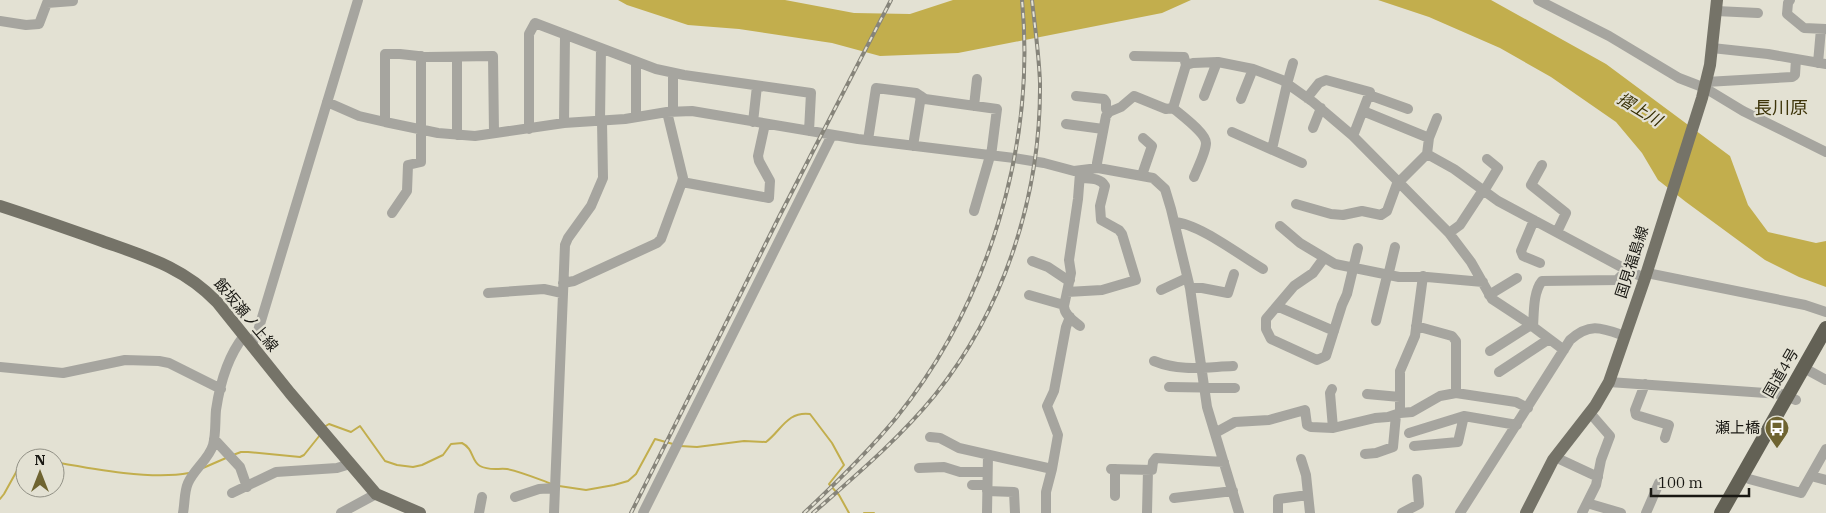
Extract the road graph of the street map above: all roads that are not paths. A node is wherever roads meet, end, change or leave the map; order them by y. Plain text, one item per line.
1 (358, 0) edge
2 (1538, 0) edge
3 (1790, 0) edge
4 (73, 1) edge
5 (1716, 6) edge
6 (1758, 13) dead end
7 (0, 21) edge
8 (1824, 29) edge
9 (565, 35) junction
10 (601, 48) junction
11 (1712, 48) junction
12 (421, 56) junction
13 (457, 56) junction
14 (1134, 56) dead end
15 (1796, 59) junction
16 (636, 62) junction
17 (1217, 62) junction
18 (1293, 63) dead end
19 (1822, 63) edge
20 (1186, 65) junction
21 (1253, 69) junction
22 (673, 73) junction
23 (977, 79) dead end
24 (1286, 84) junction
25 (758, 86) junction
26 (1704, 89) junction
27 (1369, 94) junction
28 (921, 96) junction
29 (1076, 96) dead end
30 (1204, 96) dead end
31 (1307, 98) junction
32 (1241, 99) dead end
33 (327, 102) junction
34 (974, 106) junction
35 (1174, 108) junction
36 (1321, 108) junction
37 (1408, 109) dead end
38 (1363, 111) junction
39 (670, 112) junction
40 (1109, 112) junction
41 (636, 117) junction
42 (1437, 118) dead end
43 (601, 121) junction
44 (385, 122) junction
45 (753, 122) junction
46 (564, 123) junction
47 (765, 124) junction
48 (1066, 124) dead end
49 (529, 128) junction
50 (1313, 128) dead end
51 (421, 129) junction
52 (1103, 129) junction
53 (809, 131) junction
54 (1232, 132) dead end
55 (494, 133) junction
56 (457, 135) junction
57 (832, 135) junction
58 (1353, 136) junction
59 (1143, 138) dead end
60 (1429, 138) junction
61 (868, 140) junction
62 (913, 146) junction
63 (1272, 149) junction
64 (1826, 152) edge
65 (1427, 154) junction
66 (990, 156) junction
67 (1487, 159) dead end
68 (1302, 163) dead end
69 (1542, 165) dead end
70 (1098, 168) junction
71 (1080, 175) junction
72 (1142, 175) junction
73 (1194, 177) dead end
74 (682, 182) junction
75 (1398, 182) junction
76 (1484, 190) junction
77 (1296, 204) dead end
78 (0, 206) edge
79 (974, 211) dead end
80 (392, 213) dead end
81 (1534, 220) junction
82 (1174, 222) junction
83 (1280, 226) dead end
84 (1557, 232) junction
85 (1449, 233) junction
86 (1395, 247) dead end
87 (1358, 248) dead end
88 (1324, 258) junction
89 (1032, 261) dead end
90 (1540, 262) dead end
91 (1353, 268) junction
92 (1263, 269) dead end
93 (1626, 270) junction
94 (1648, 271) junction
95 (1234, 274) dead end
96 (1387, 276) junction
97 (1423, 276) junction
98 (1517, 278) dead end
99 (1070, 280) junction
100 (1483, 282) junction
101 (1189, 283) junction
102 (563, 288) junction
103 (1161, 290) dead end
104 (1067, 292) junction
105 (488, 293) dead end
106 (1029, 295) dead end
107 (1490, 295) junction
108 (1064, 305) junction
109 (1276, 308) junction
110 (1826, 312) edge
111 (1070, 317) junction
112 (1376, 321) dead end
113 (1080, 326) dead end
114 (1416, 326) junction
115 (1532, 326) junction
116 (1826, 328) edge
117 (1334, 331) junction
118 (1625, 336) junction
119 (1549, 339) junction
120 (248, 340) junction
121 (1826, 347) edge
122 (1564, 350) junction
123 (1490, 351) dead end
124 (1154, 362) dead end
125 (1233, 366) dead end
126 (0, 367) edge
127 (1202, 368) junction
128 (1808, 370) junction
129 (1499, 372) dead end
130 (1826, 380) edge
131 (1609, 382) junction
132 (1645, 384) junction
133 (1169, 387) dead end
134 (1204, 388) junction
135 (1235, 388) dead end
136 (221, 389) junction
137 (1332, 389) dead end
138 (1456, 393) junction
139 (1366, 394) dead end
140 (1400, 397) junction
141 (1791, 398) junction
142 (1528, 408) junction
143 (1590, 413) junction
144 (1398, 414) junction
145 (1464, 416) junction
146 (1517, 425) junction
147 (1333, 428) junction
148 (1215, 433) junction
149 (1409, 433) dead end
150 (930, 437) dead end
151 (1665, 438) dead end
152 (214, 439) junction
153 (1414, 446) dead end
154 (1826, 449) edge
155 (1365, 454) dead end
156 (988, 455) junction
157 (1555, 457) junction
158 (1301, 458) dead end
159 (1224, 462) junction
160 (350, 464) junction
161 (919, 468) dead end
162 (1052, 469) junction
163 (1148, 470) junction
164 (987, 472) junction
165 (1598, 476) junction
166 (1811, 476) junction
167 (1417, 479) dead end
168 (1749, 479) junction
169 (1826, 480) edge
170 (1659, 483) dead end
171 (972, 485) dead end
172 (247, 487) junction
173 (554, 488) junction
174 (987, 488) junction
175 (1233, 491) junction
176 (232, 493) dead end
177 (376, 494) junction
178 (1115, 496) dead end
179 (1308, 496) junction
180 (482, 497) dead end
181 (515, 497) dead end
182 (1174, 498) dead end
183 (1584, 508) edge
184 (184, 513) edge
185 (341, 513) edge
186 (420, 513) edge
187 (479, 513) edge
188 (554, 513) edge
189 (643, 513) edge
190 (987, 513) edge
191 (1015, 513) edge
192 (1046, 513) edge
193 (1147, 513) edge
194 (1240, 513) edge
195 (1278, 513) edge
196 (1310, 513) edge
197 (1402, 513) edge
198 (1460, 513) edge
199 (1526, 513) edge
200 (1621, 513) edge
201 (1646, 513) edge
202 (1721, 513) edge
203 (1731, 513) edge

1 - 33 street
2 - 26 street
3 - 8 street
4 - 7 street
5 - 6 street
5 - 11 main road, 国見福島線
8 - 19 street
9 - 10 street
9 - 46 street
9 - 49 street
10 - 16 street
10 - 43 street
11 - 15 street
11 - 26 main road, 国見福島線
12 - 13 street
12 - 44 street
12 - 51 street
13 - 55 street
13 - 56 street
14 - 20 street
15 - 19 street
15 - 26 street
16 - 22 street
16 - 41 street
17 - 20 street
17 - 21 street
17 - 30 street
18 - 24 street
20 - 35 street
21 - 24 street
21 - 32 street
22 - 25 street
22 - 39 street
23 - 34 street
24 - 31 street
24 - 63 street
25 - 45 street
25 - 53 street
26 - 64 street
26 - 94 main road, 国見福島線
27 - 31 street
27 - 37 street
27 - 38 street
28 - 34 street
28 - 61 street
28 - 62 street
29 - 40 street
31 - 36 street
33 - 44 street
33 - 120 street
34 - 66 street
35 - 40 street
35 - 73 street
36 - 50 street
36 - 58 street
38 - 58 street
38 - 60 street
39 - 41 street
39 - 45 street
39 - 74 street
40 - 52 street
41 - 43 street
42 - 60 street
43 - 46 street
43 - 102 street
44 - 51 street
45 - 47 street
46 - 49 street
47 - 53 street
47 - 74 street
48 - 52 street
49 - 55 street
51 - 56 street
51 - 80 street
52 - 70 street
53 - 57 street
54 - 63 street
55 - 56 street
57 - 61 street
57 - 189 street
58 - 75 street
59 - 72 street
60 - 65 street
61 - 62 street
62 - 66 street
63 - 68 street
65 - 75 street
65 - 76 street
66 - 71 street
66 - 79 street
67 - 76 street
69 - 84 street
70 - 71 street
70 - 72 street
71 - 99 street
71 - 104 street
72 - 82 street
74 - 102 street
75 - 77 street
75 - 85 street
76 - 81 street
76 - 85 street
78 - 120 main road, 飯坂瀬ノ上線
81 - 84 street
81 - 90 street
82 - 92 street
82 - 101 street
83 - 88 street
84 - 93 street
85 - 100 street
86 - 96 street
87 - 91 street
88 - 91 street
88 - 109 street
89 - 99 street
91 - 96 street
91 - 117 street
93 - 94 street
93 - 115 street
94 - 110 street
94 - 118 main road, 国見福島線
95 - 101 street
96 - 97 street
96 - 112 street
97 - 100 street
97 - 114 street
98 - 107 street
99 - 104 street
100 - 107 street
101 - 103 street
101 - 127 street
102 - 105 street
102 - 173 street
104 - 108 street
106 - 108 street
107 - 115 street
108 - 111 street
109 - 117 street
109 - 117 street
111 - 113 street
111 - 162 street
114 - 138 street
114 - 140 street
115 - 119 street
115 - 123 street
116 - 128 highway, 国道4号
118 - 122 street
118 - 131 main road, 国見福島線
119 - 122 street
119 - 129 street
120 - 136 street
120 - 160 main road, 飯坂瀬ノ上線
121 - 128 highway, 国道4号
122 - 142 street
124 - 127 street
125 - 127 street
126 - 136 street
127 - 134 street
128 - 130 street
128 - 141 highway, 国道4号
131 - 132 street
131 - 143 main road, 国見福島線
132 - 141 street
132 - 151 street
133 - 134 street
134 - 135 street
134 - 148 street
136 - 152 street
137 - 147 street
138 - 142 street
138 - 144 street
139 - 140 street
140 - 144 street
141 - 168 highway, 国道4号
141 - 202 highway, 国道4号
142 - 146 street
143 - 157 main road, 国見福島線
143 - 165 street
144 - 147 street
144 - 155 street
145 - 146 street
145 - 149 street
145 - 153 street
146 - 198 street
147 - 148 street
148 - 159 street
150 - 156 street
152 - 172 street
152 - 184 street
154 - 166 street
156 - 162 street
156 - 164 street
157 - 165 street
157 - 199 main road, 国見福島線
158 - 179 street
159 - 163 street
159 - 175 street
160 - 172 street
160 - 177 main road, 飯坂瀬ノ上線
161 - 164 street
162 - 192 street
163 - 178 street
163 - 193 street
164 - 174 street
165 - 183 street
166 - 168 street
166 - 169 street
167 - 197 street
168 - 203 highway, 国道4号
170 - 201 street
171 - 174 street
172 - 176 street
173 - 181 street
173 - 188 street
174 - 190 street
174 - 191 street
175 - 182 street
175 - 194 street
177 - 185 street
177 - 186 main road, 飯坂瀬ノ上線
179 - 195 street
179 - 196 street
180 - 187 street
183 - 200 street

